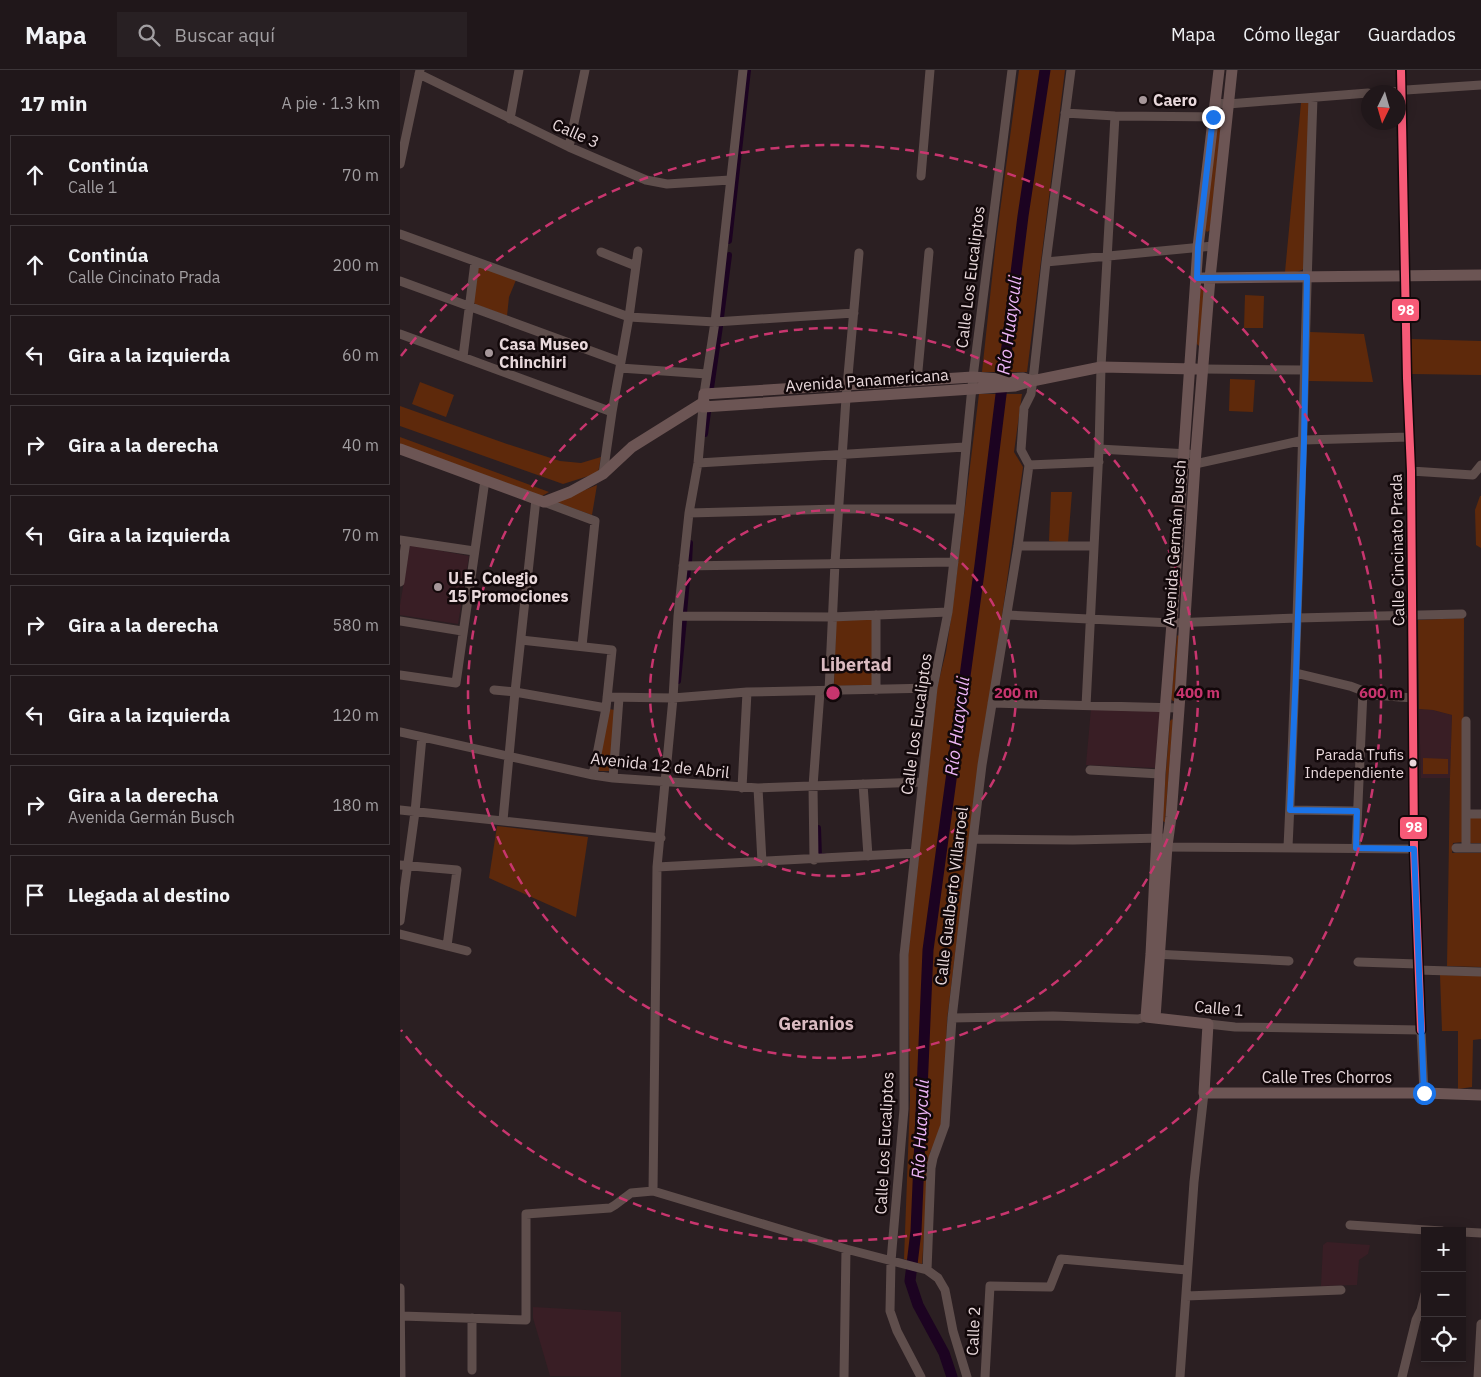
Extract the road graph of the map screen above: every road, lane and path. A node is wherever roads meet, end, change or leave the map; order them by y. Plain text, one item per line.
1 (519, 70) edge
2 (585, 70) edge
3 (743, 70) edge
4 (930, 70) edge
5 (1012, 70) edge
6 (1071, 70) edge
7 (1219, 70) edge
8 (1232, 70) edge
9 (1401, 70) edge
10 (419, 71) edge
11 (1402, 85) edge
12 (1481, 85) edge
13 (1406, 90) edge
14 (1361, 94) edge
15 (1314, 98) junction
16 (1215, 104) junction
17 (1228, 104) junction
18 (1065, 113) junction
19 (1115, 116) junction
20 (1213, 117) junction
21 (1227, 117) junction
22 (510, 119) junction
23 (1403, 130) edge
24 (569, 147) junction
25 (400, 164) edge
26 (921, 176) dead end
27 (730, 180) junction
28 (400, 234) edge
29 (1213, 246) junction
30 (1198, 247) junction
31 (638, 251) dead end
32 (601, 252) dead end
33 (929, 252) dead end
34 (859, 253) dead end
35 (1108, 256) junction
36 (475, 262) junction
37 (1046, 262) junction
38 (636, 266) junction
39 (1406, 275) junction
40 (1481, 275) edge
41 (1307, 277) junction
42 (1197, 278) junction
43 (1210, 278) junction
44 (400, 282) edge
45 (470, 306) junction
46 (854, 313) junction
47 (629, 317) junction
48 (715, 322) junction
49 (400, 334) edge
50 (463, 357) junction
51 (620, 365) junction
52 (1101, 367) junction
53 (1190, 369) junction
54 (1203, 369) junction
55 (1304, 370) junction
56 (707, 374) junction
57 (917, 381) junction
58 (1032, 381) junction
59 (973, 383) junction
60 (847, 385) junction
61 (846, 398) junction
62 (704, 401) junction
63 (612, 412) junction
64 (1409, 437) junction
65 (1304, 440) junction
66 (966, 446) junction
67 (400, 449) edge
68 (1099, 449) junction
69 (842, 454) junction
70 (1183, 459) junction
71 (1196, 459) junction
72 (1098, 462) junction
73 (698, 464) junction
74 (1029, 465) junction
75 (1481, 465) edge
76 (1411, 471) junction
77 (603, 474) junction
78 (485, 480) junction
79 (540, 501) junction
80 (839, 509) junction
81 (960, 509) junction
82 (689, 513) junction
83 (403, 540) edge
84 (1018, 546) junction
85 (1094, 546) junction
86 (474, 551) junction
87 (954, 562) junction
88 (834, 563) junction
89 (684, 566) junction
90 (400, 582) edge
91 (948, 612) junction
92 (876, 614) junction
93 (1462, 614) dead end
94 (1006, 615) junction
95 (1413, 615) junction
96 (678, 616) junction
97 (832, 617) junction
98 (1297, 618) junction
99 (1090, 620) junction
100 (400, 621) edge
101 (1185, 623) junction
102 (1172, 624) junction
103 (462, 631) junction
104 (520, 640) junction
105 (582, 646) junction
106 (1296, 673) junction
107 (400, 675) edge
108 (933, 688) junction
109 (494, 690) dead end
110 (876, 690) junction
111 (1362, 691) junction
112 (515, 692) junction
113 (747, 692) junction
114 (825, 692) junction
115 (607, 697) junction
116 (620, 698) junction
117 (673, 698) junction
118 (1413, 698) junction
119 (992, 704) junction
120 (1086, 706) junction
121 (1165, 707) junction
122 (606, 708) junction
123 (1179, 708) junction
124 (1466, 721) dead end
125 (400, 732) edge
126 (422, 737) junction
127 (509, 757) junction
128 (1090, 770) dead end
129 (1160, 774) junction
130 (593, 775) junction
131 (613, 778) junction
132 (666, 782) junction
133 (922, 782) junction
134 (863, 784) junction
135 (813, 786) junction
136 (742, 788) junction
137 (758, 788) junction
138 (400, 810) edge
139 (1290, 810) junction
140 (1357, 811) junction
141 (415, 812) junction
142 (1466, 814) junction
143 (1481, 814) edge
144 (503, 820) junction
145 (661, 838) junction
146 (972, 839) junction
147 (1162, 842) junction
148 (1288, 847) junction
149 (1356, 848) junction
150 (1456, 848) dead end
151 (1466, 848) junction
152 (1481, 848) edge
153 (1414, 849) junction
154 (916, 853) junction
155 (868, 856) junction
156 (814, 860) junction
157 (762, 862) junction
158 (404, 865) edge
159 (657, 868) junction
160 (400, 921) edge
161 (400, 934) edge
162 (447, 946) junction
163 (467, 951) dead end
164 (1155, 954) junction
165 (1289, 961) dead end
166 (1358, 962) dead end
167 (1418, 967) junction
168 (1481, 972) edge
169 (1150, 1017) junction
170 (952, 1018) junction
171 (1208, 1024) junction
172 (1421, 1030) junction
173 (1204, 1093) junction
174 (1424, 1093) junction
175 (1481, 1095) edge
176 (653, 1191) junction
177 (1350, 1225) dead end
178 (1421, 1230) edge
179 (1466, 1232) edge
180 (1481, 1233) edge
181 (846, 1249) junction
182 (891, 1261) junction
183 (923, 1269) junction
184 (1187, 1270) junction
185 (400, 1288) edge
186 (1341, 1290) dead end
187 (1186, 1296) junction
188 (1421, 1310) edge
189 (401, 1316) edge
190 (472, 1318) junction
191 (1481, 1324) edge
192 (472, 1370) dead end
193 (402, 1377) edge
194 (844, 1377) edge
195 (922, 1377) edge
196 (968, 1377) edge
197 (985, 1377) edge
198 (1180, 1377) edge
199 (1402, 1377) edge
200 (1478, 1377) edge

1 - 22 street
2 - 24 street
3 - 27 street
4 - 26 street
5 - 59 street, Calle Los Eucaliptos
6 - 18 street, Calle Gualberto Villarroel
7 - 16 main road, Avenida Germán Busch
8 - 17 main road, Avenida Germán Busch
9 - 11 street, Calle Cincinato Prada
10 - 22 street, Calle 3
10 - 25 street
12 - 13 street
14 - 15 street
15 - 17 street
15 - 41 street
16 - 17 street
16 - 20 main road, Avenida Germán Busch
17 - 21 main road, Avenida Germán Busch
18 - 19 street
18 - 37 street, Calle Gualberto Villarroel
19 - 20 street
19 - 35 street
20 - 21 street
20 - 30 main road, Avenida Germán Busch
21 - 29 main road, Avenida Germán Busch
22 - 24 street, Calle 3
23 - 39 street, Calle Cincinato Prada
24 - 27 street, Calle 3
27 - 48 street
28 - 36 street
29 - 30 street
29 - 43 main road, Avenida Germán Busch
30 - 35 street
30 - 42 main road, Avenida Germán Busch
31 - 38 street
32 - 38 street
33 - 57 street
34 - 46 street
35 - 37 street
35 - 52 street
36 - 45 street
36 - 47 street
37 - 58 street, Calle Gualberto Villarroel
38 - 47 street
39 - 40 main road
39 - 41 main road
39 - 64 street, Calle Cincinato Prada
41 - 43 main road
41 - 55 street
42 - 43 main road
42 - 53 main road, Avenida Germán Busch
43 - 54 main road, Avenida Germán Busch
44 - 45 street
45 - 50 street
45 - 51 street
46 - 48 street
46 - 60 street
47 - 48 street
47 - 51 street
48 - 56 street
49 - 50 street
50 - 63 street
51 - 56 street
51 - 63 street
52 - 53 main road, Avenida Panamericana
52 - 58 main road, Avenida Panamericana
52 - 68 street
53 - 54 main road, Avenida Panamericana
53 - 70 main road, Avenida Germán Busch
54 - 55 street, Avenida Panamericana
54 - 71 main road, Avenida Germán Busch
55 - 65 street
56 - 62 street
57 - 59 main road, Avenida Panamericana
57 - 60 main road, Avenida Panamericana
58 - 59 main road, Avenida Panamericana
58 - 74 street, Calle Gualberto Villarroel
59 - 61 main road, Avenida Panamericana
59 - 66 street, Calle Los Eucaliptos
60 - 61 street
60 - 62 main road, Avenida Panamericana
61 - 62 main road, Avenida Panamericana
61 - 69 street
62 - 73 street
62 - 77 main road, Avenida Panamericana
63 - 77 street
64 - 65 street
64 - 76 street, Calle Cincinato Prada
65 - 71 street
65 - 98 street
66 - 69 street
66 - 81 street, Calle Los Eucaliptos
67 - 78 main road
68 - 70 street
68 - 72 street
69 - 73 street
69 - 80 street
70 - 71 street
70 - 102 main road, Avenida Germán Busch
71 - 101 main road, Avenida Germán Busch
72 - 74 street
72 - 85 street
73 - 82 street
74 - 84 street, Calle Gualberto Villarroel
75 - 76 street
76 - 95 street, Calle Cincinato Prada
77 - 79 main road, Avenida Panamericana
78 - 79 main road
78 - 86 street
79 - 104 street
79 - 105 street
80 - 81 street
80 - 82 street
80 - 88 street
81 - 87 street, Calle Los Eucaliptos
82 - 89 street
83 - 86 street
83 - 90 street
84 - 85 street
84 - 94 street, Calle Gualberto Villarroel
85 - 99 street
86 - 103 street
87 - 88 street
87 - 91 street, Calle Los Eucaliptos
88 - 89 street
88 - 97 street
89 - 96 street
91 - 92 street
91 - 108 street, Calle Los Eucaliptos
92 - 97 street
92 - 110 street
93 - 95 street
94 - 99 street
94 - 119 street, Calle Gualberto Villarroel
95 - 98 street
95 - 118 street, Calle Cincinato Prada
96 - 97 street
96 - 117 street
97 - 114 street
98 - 101 street
98 - 106 street
99 - 102 street
99 - 120 street
100 - 103 street
101 - 102 street
101 - 123 main road, Avenida Germán Busch
102 - 121 main road, Avenida Germán Busch
103 - 107 street
104 - 105 street
104 - 112 street
105 - 115 street
106 - 111 street
106 - 139 street
108 - 110 street
108 - 133 street, Calle Los Eucaliptos
109 - 112 street
110 - 114 street
111 - 118 street
111 - 140 street
112 - 122 street
112 - 127 street
113 - 114 street
113 - 117 street
113 - 136 street
114 - 135 street
115 - 116 street
115 - 122 street
116 - 117 street
116 - 131 street
117 - 132 street
118 - 153 street, Calle Cincinato Prada
119 - 120 street
119 - 146 street, Calle Gualberto Villarroel
120 - 121 street
121 - 123 street
121 - 129 main road, Avenida Germán Busch
122 - 130 street
123 - 147 main road, Avenida Germán Busch
124 - 142 street
125 - 126 street, Avenida 12 de Abril
126 - 127 street, Avenida 12 de Abril
126 - 141 street
127 - 130 street, Avenida 12 de Abril
127 - 144 street
128 - 129 street
129 - 147 main road, Avenida Germán Busch
130 - 131 street, Avenida 12 de Abril
131 - 132 street, Avenida 12 de Abril
132 - 136 street, Avenida 12 de Abril
132 - 145 street
133 - 134 street, Avenida 12 de Abril
133 - 154 street, Calle Los Eucaliptos
134 - 135 street, Avenida 12 de Abril
134 - 155 street
135 - 137 street, Avenida 12 de Abril
135 - 156 street
136 - 137 street, Avenida 12 de Abril
137 - 157 street
138 - 141 street
139 - 140 street
139 - 148 street
140 - 149 street
141 - 144 street
141 - 158 street
142 - 143 street
142 - 151 street
144 - 145 street
145 - 159 street
146 - 147 street
146 - 170 street, Calle Gualberto Villarroel
147 - 148 street
147 - 164 main road, Avenida Germán Busch
148 - 149 street
149 - 153 street
150 - 151 street
151 - 152 street
153 - 167 street, Calle Cincinato Prada
154 - 155 street
154 - 182 street, Calle Los Eucaliptos
155 - 156 street
156 - 157 street
157 - 159 street
158 - 160 street
158 - 162 street
159 - 176 street
161 - 162 street
162 - 163 street
164 - 165 street
164 - 169 main road, Avenida Germán Busch
166 - 167 street
167 - 168 street
167 - 172 street, Calle Cincinato Prada
169 - 170 street, Calle 1
169 - 171 main road, Calle 1
170 - 183 street, Calle Gualberto Villarroel
171 - 172 street, Calle 1
171 - 173 main road
172 - 174 street
173 - 174 main road, Calle Tres Chorros
173 - 184 street
174 - 175 main road, Calle Tres Chorros
176 - 181 street
176 - 190 street
177 - 178 street
179 - 180 street
181 - 182 street
181 - 194 street
182 - 183 street
182 - 195 street, Calle Los Eucaliptos
183 - 196 street
184 - 187 street
184 - 197 street, Calle 2
185 - 189 street
186 - 187 street
187 - 198 street
188 - 199 street
189 - 190 street
189 - 193 street
190 - 192 street
191 - 200 street

